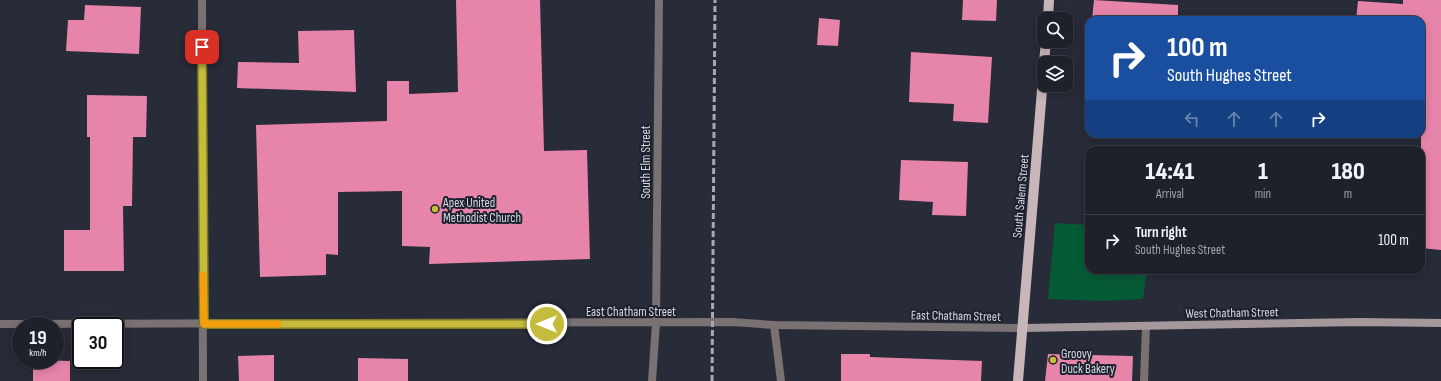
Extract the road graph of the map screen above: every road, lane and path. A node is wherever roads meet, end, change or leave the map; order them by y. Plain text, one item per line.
1 (202, 0) edge
2 (658, 0) edge
3 (1049, 0) edge
4 (1048, 12) edge
5 (1042, 92) edge
6 (656, 323) junction
7 (1441, 323) edge
8 (0, 324) edge
9 (204, 324) junction
10 (774, 325) junction
11 (1146, 326) junction
12 (1023, 328) junction
13 (203, 381) edge
14 (652, 381) edge
15 (781, 381) edge
16 (1018, 381) edge
17 (1144, 381) edge

1 - 9 street
2 - 6 street, South Elm Street
3 - 4 main road
5 - 12 main road, South Salem Street
6 - 9 street, East Chatham Street
6 - 10 street, East Chatham Street
6 - 14 street, South Elm Street
7 - 11 street, West Chatham Street
8 - 9 street, East Chatham Street
9 - 13 street
10 - 12 street, East Chatham Street
10 - 15 street
11 - 12 street, West Chatham Street
11 - 17 street
12 - 16 main road, South Salem Street

